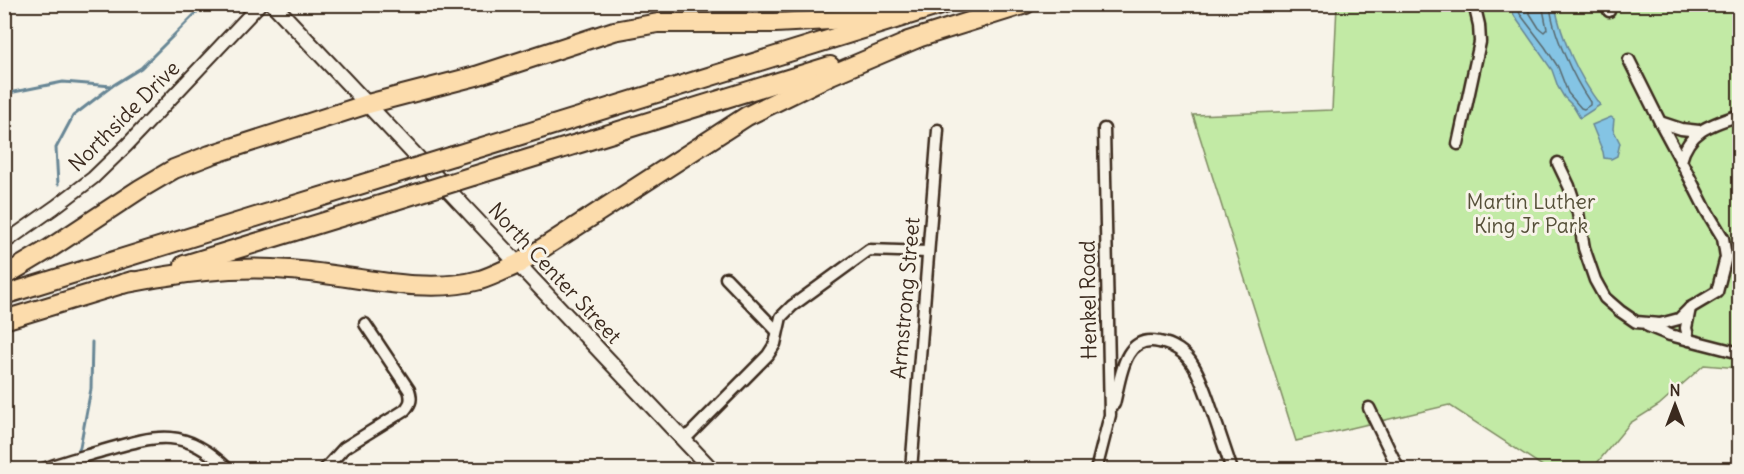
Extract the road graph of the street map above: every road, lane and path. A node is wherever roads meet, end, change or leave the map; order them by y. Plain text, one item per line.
1 (260, 4) edge
2 (273, 4) edge
3 (923, 4) edge
4 (944, 4) edge
5 (1026, 4) edge
6 (1474, 4) edge
7 (918, 38) junction
8 (1629, 60) dead end
9 (368, 104) junction
10 (1740, 115) edge
11 (1660, 122) junction
12 (1104, 129) dead end
13 (938, 130) dead end
14 (1699, 131) junction
15 (1458, 144) dead end
16 (1681, 161) junction
17 (1558, 163) dead end
18 (4, 243) edge
19 (928, 252) junction
20 (518, 264) junction
21 (4, 276) edge
22 (726, 278) dead end
23 (122, 284) junction
24 (4, 295) edge
25 (1690, 308) junction
26 (4, 320) edge
27 (1636, 322) junction
28 (365, 324) dead end
29 (777, 331) junction
30 (1689, 340) junction
31 (1740, 352) edge
32 (1369, 408) dead end
33 (1110, 415) junction
34 (684, 440) junction
35 (41, 470) edge
36 (229, 470) edge
37 (324, 470) edge
38 (712, 470) edge
39 (911, 470) edge
40 (1096, 470) edge
41 (1232, 470) edge
42 (1400, 470) edge

1 - 18 street, Northside Drive
2 - 9 main road, North Center Street
3 - 9 highway
4 - 24 highway, bridge
5 - 7 highway
6 - 15 street
7 - 20 highway
7 - 23 highway, bridge
8 - 11 street
9 - 20 main road, North Center Street
9 - 21 highway
10 - 14 street
11 - 14 street
11 - 16 street
12 - 33 street, Henkel Road
13 - 19 street, Armstrong Street
14 - 16 street
16 - 25 street
17 - 27 street
19 - 29 street
19 - 39 street, Armstrong Street
20 - 23 highway
20 - 34 main road, North Center Street
22 - 29 street
23 - 26 highway
25 - 27 street
25 - 30 street
27 - 30 street
28 - 37 street
29 - 34 street
30 - 31 street
32 - 42 street
33 - 40 street, Henkel Road
33 - 41 street
34 - 38 main road, North Center Street
35 - 36 street

